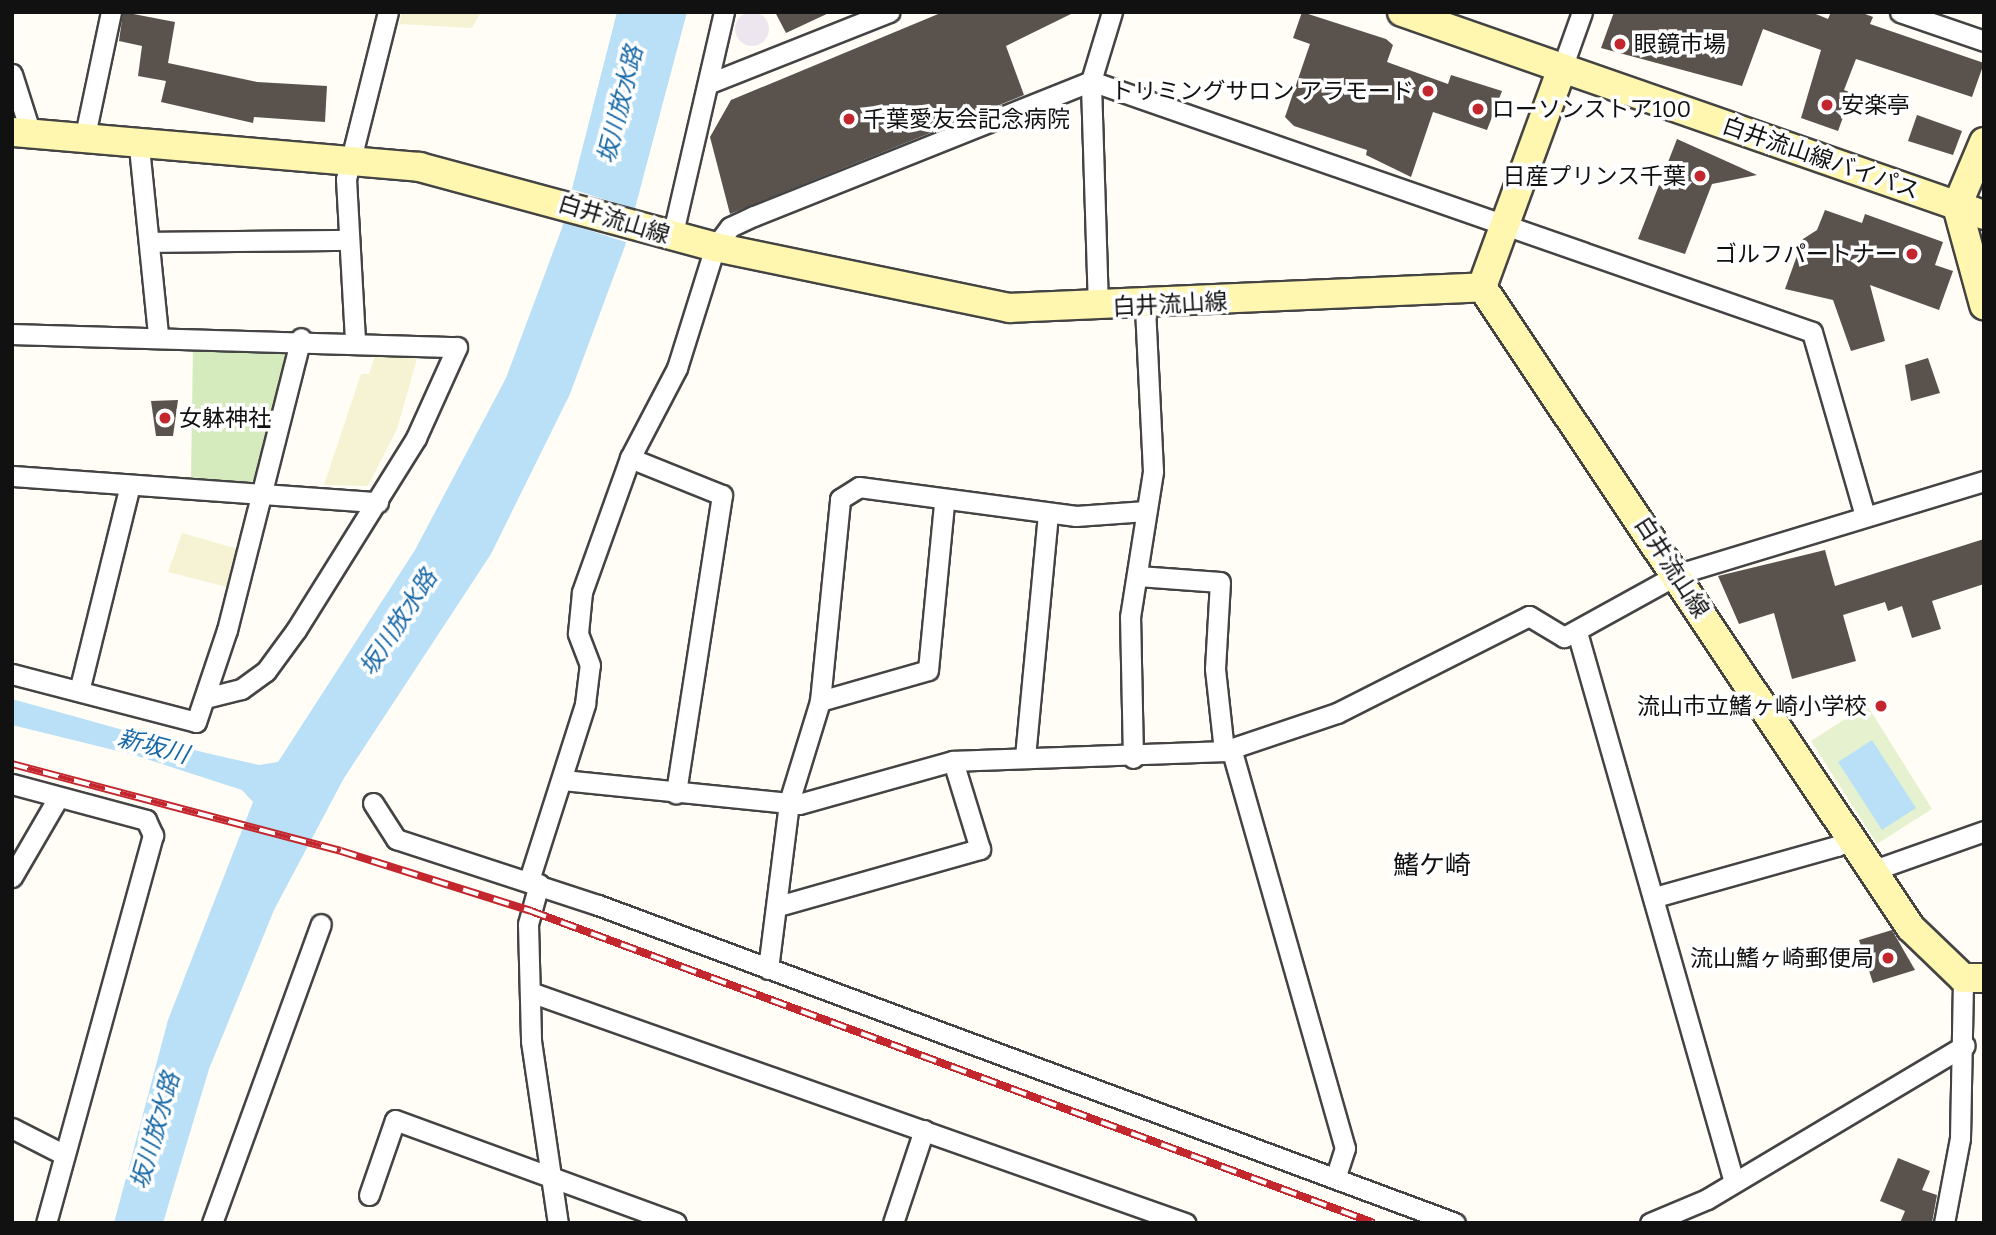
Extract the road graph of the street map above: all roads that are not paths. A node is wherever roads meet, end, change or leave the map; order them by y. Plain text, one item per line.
1 (111, 12) edge
2 (388, 12) edge
3 (723, 12) edge
4 (887, 12) edge
5 (1112, 12) edge
6 (1402, 12) edge
7 (1582, 12) edge
8 (1900, 12) edge
9 (1984, 41) edge
10 (1562, 68) junction
11 (12, 74) edge
12 (1091, 81) junction
13 (710, 83) junction
14 (22, 133) edge
15 (84, 140) junction
16 (1984, 142) edge
17 (139, 147) junction
18 (350, 158) junction
19 (1957, 206) junction
20 (1984, 215) edge
21 (1506, 226) junction
22 (667, 235) junction
23 (348, 240) junction
24 (149, 242) junction
25 (715, 247) junction
26 (1482, 287) junction
27 (1145, 305) junction
28 (1984, 305) edge
29 (1098, 307) junction
30 (12, 334) edge
31 (158, 335) junction
32 (301, 338) junction
33 (355, 340) junction
34 (630, 458) junction
35 (12, 476) edge
36 (1984, 481) edge
37 (130, 485) junction
38 (262, 496) junction
39 (378, 502) junction
40 (944, 503) junction
41 (1146, 511) junction
42 (1048, 513) junction
43 (1865, 516) junction
44 (1678, 574) junction
45 (1138, 576) junction
46 (1577, 632) junction
47 (12, 674) edge
48 (79, 691) junction
49 (205, 698) junction
50 (820, 701) junction
51 (1228, 749) junction
52 (1025, 757) junction
53 (1133, 758) junction
54 (953, 761) junction
55 (563, 780) junction
56 (12, 785) edge
57 (676, 793) junction
58 (58, 798) junction
59 (789, 802) junction
60 (373, 803) dead end
61 (1984, 831) edge
62 (1851, 836) junction
63 (1874, 870) junction
64 (12, 877) edge
65 (534, 882) junction
66 (1655, 897) junction
67 (778, 906) junction
68 (320, 924) dead end
69 (768, 969) junction
70 (1973, 978) edge
71 (530, 992) junction
72 (1971, 1047) edge
73 (12, 1128) edge
74 (925, 1130) junction
75 (63, 1154) junction
76 (1335, 1178) junction
77 (553, 1179) junction
78 (1734, 1182) junction
79 (369, 1195) dead end
80 (1952, 1196) junction
81 (46, 1223) edge
82 (212, 1223) edge
83 (558, 1223) edge
84 (676, 1223) edge
85 (893, 1223) edge
86 (1185, 1223) edge
87 (1455, 1223) edge
88 (1650, 1223) edge
89 (1944, 1223) edge
90 (1952, 1223) edge

1 - 15 street
2 - 18 street
3 - 13 street
4 - 13 street
5 - 12 street
6 - 10 main road, 白井流山線バイパス
7 - 10 street
8 - 9 street
10 - 19 main road, 白井流山線バイパス
10 - 21 main road
11 - 14 street
12 - 21 street
12 - 25 street
12 - 29 street
13 - 22 street
14 - 15 main road, 白井流山線
15 - 17 main road, 白井流山線
16 - 19 main road
17 - 18 main road, 白井流山線
17 - 24 street
18 - 22 main road, 白井流山線
18 - 23 street
19 - 20 main road, 白井流山線バイパス
19 - 28 main road
21 - 26 main road
21 - 43 street
22 - 25 main road, 白井流山線
23 - 24 street
23 - 33 street
24 - 31 street
25 - 29 main road, 白井流山線
25 - 34 street
26 - 27 main road, 白井流山線
26 - 44 main road, 白井流山線
27 - 29 main road, 白井流山線
27 - 41 street
30 - 31 street
31 - 32 street
32 - 33 street
32 - 38 street
33 - 39 street
34 - 55 street
34 - 57 street
35 - 37 street
36 - 43 street
37 - 38 street
37 - 48 street
38 - 39 street
38 - 49 street
39 - 49 street
40 - 42 street
40 - 50 street
40 - 50 street
41 - 42 street
41 - 45 street
42 - 52 street
43 - 44 street
44 - 46 street
44 - 62 main road, 白井流山線
45 - 51 street
45 - 53 street
46 - 51 street
46 - 66 street
47 - 48 street
48 - 49 street
50 - 59 street
51 - 53 street
51 - 76 street
52 - 53 street
52 - 54 street
54 - 59 street
54 - 67 street
55 - 57 street
55 - 65 street
56 - 58 street
57 - 59 street
58 - 64 street
58 - 75 street
59 - 67 street
60 - 65 street
61 - 63 street
62 - 63 main road, 白井流山線
62 - 66 street
63 - 70 main road, 白井流山線
65 - 69 street
65 - 71 street
66 - 78 street
67 - 69 street
68 - 82 street
69 - 76 street
70 - 72 street
71 - 74 street
71 - 77 street
72 - 78 street
72 - 80 street
73 - 75 street
74 - 85 street
74 - 86 street
75 - 81 street
76 - 87 street
77 - 79 street
77 - 83 street
77 - 84 street
78 - 88 street
80 - 89 street
80 - 90 street

